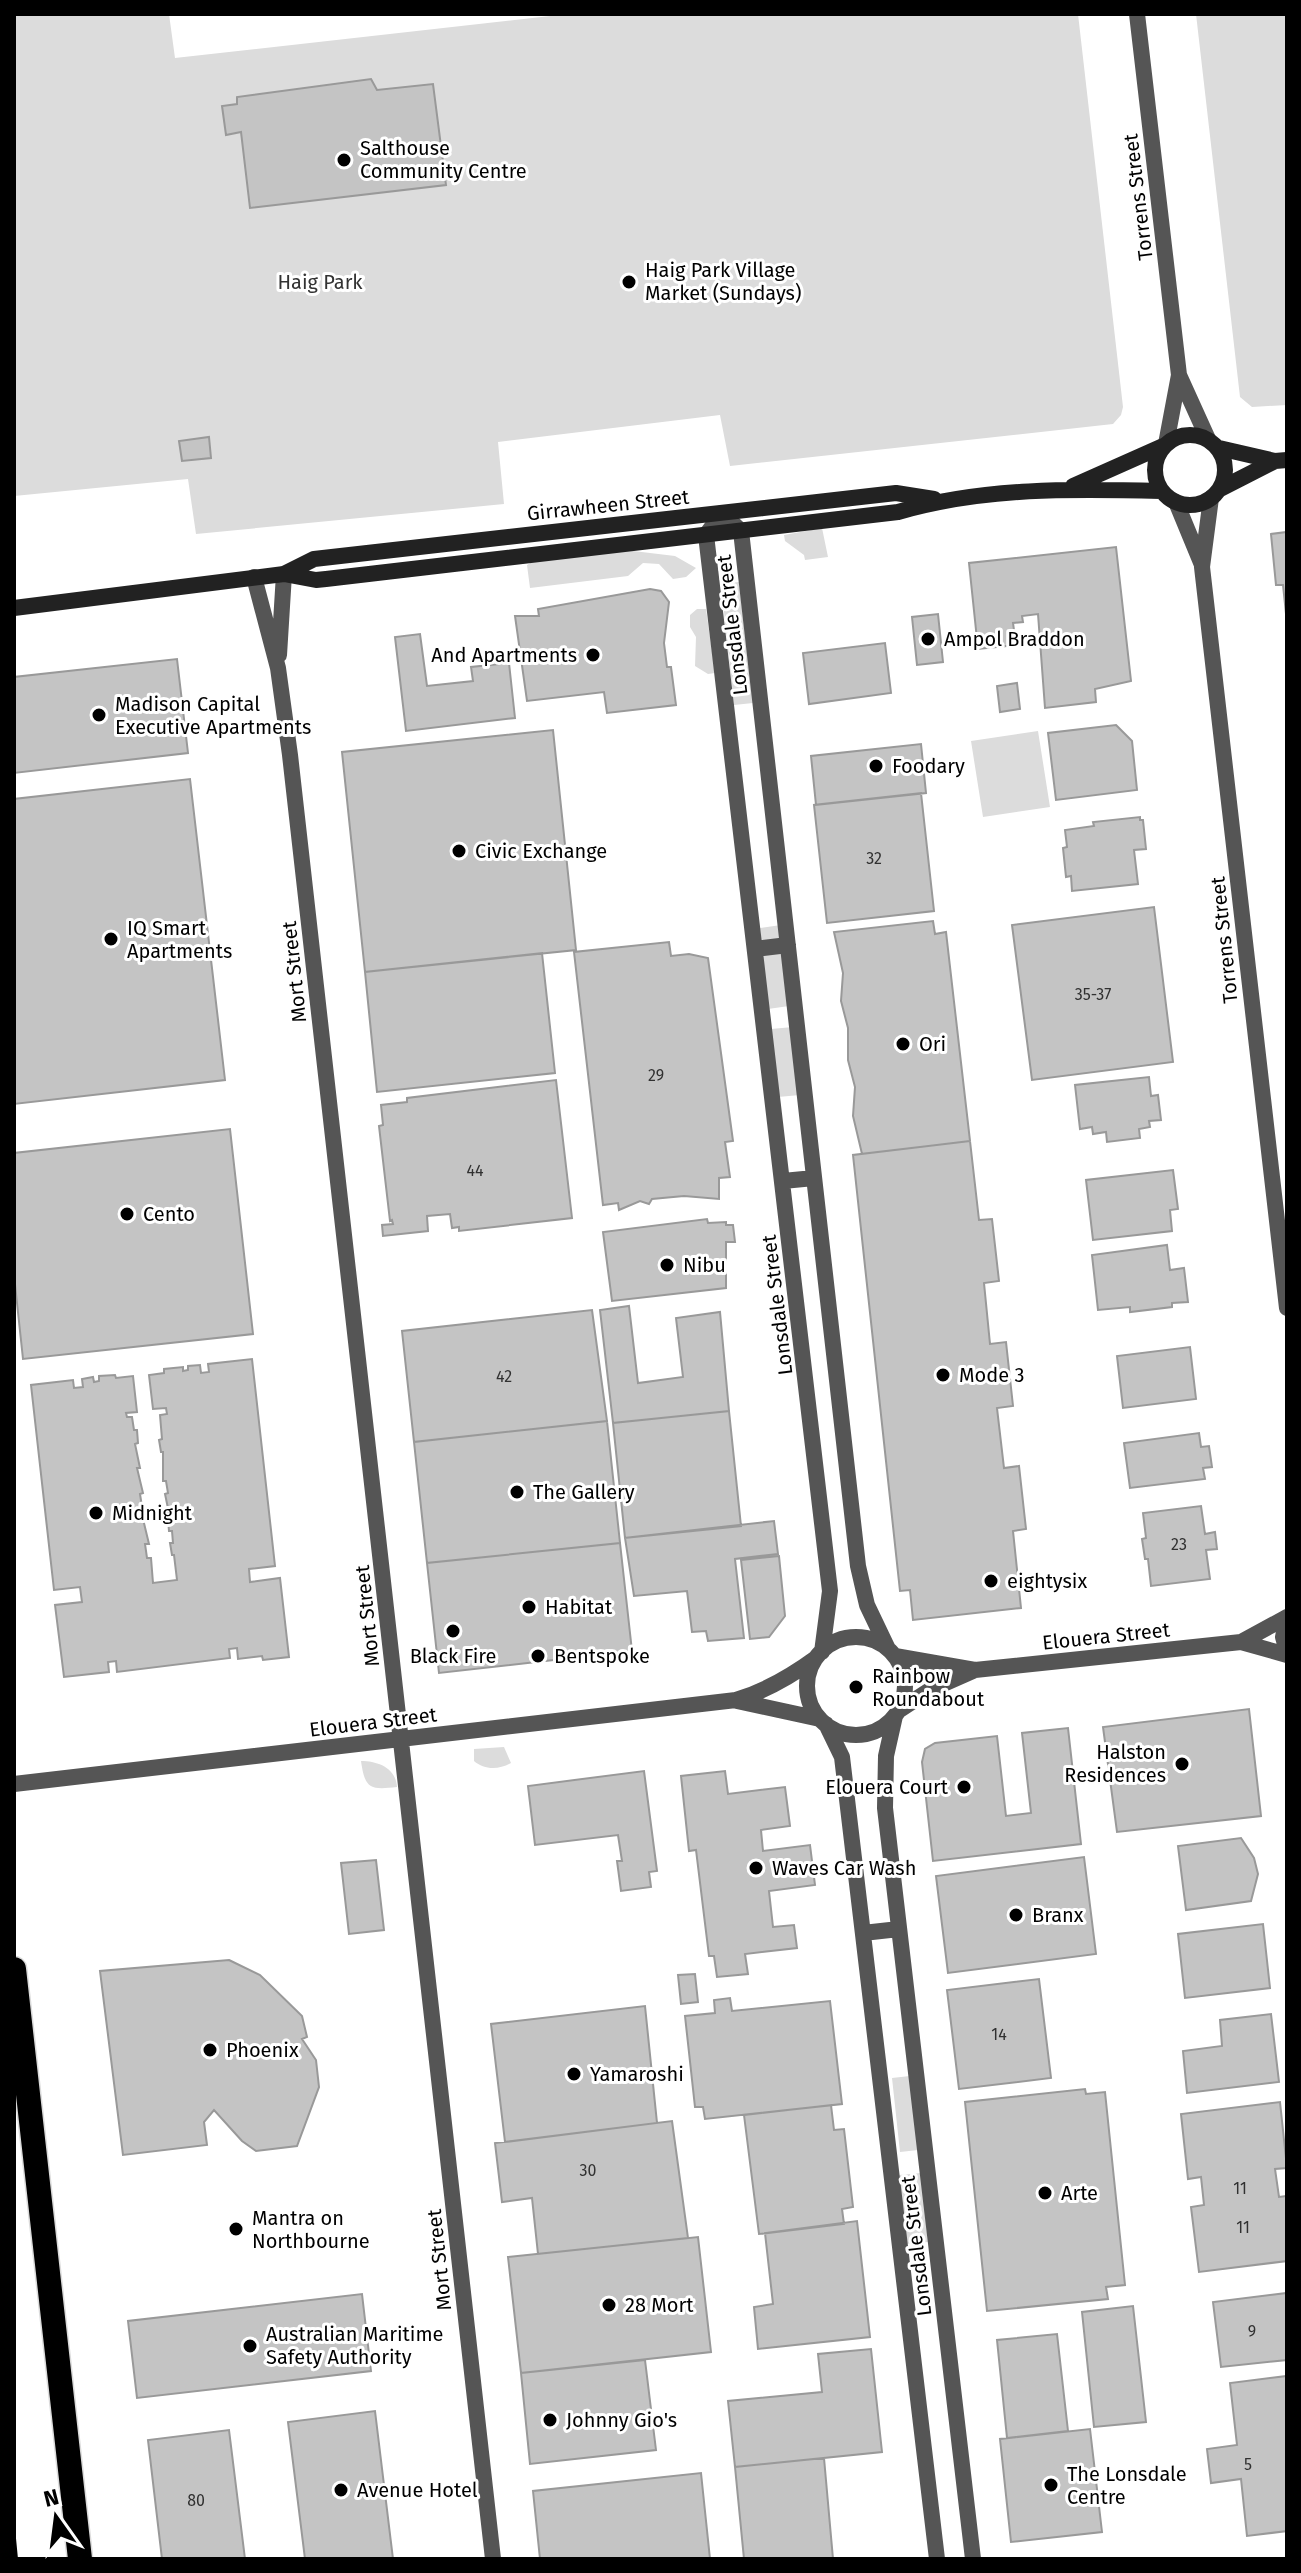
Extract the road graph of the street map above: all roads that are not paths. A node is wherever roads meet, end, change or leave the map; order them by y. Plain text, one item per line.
1 (1137, 14) edge
2 (1179, 375) junction
3 (1214, 444) junction
4 (1164, 445) junction
5 (1281, 460) edge
6 (1067, 488) junction
7 (1161, 491) junction
8 (1216, 494) junction
9 (939, 500) junction
10 (1176, 502) junction
11 (722, 513) junction
12 (741, 531) junction
13 (706, 535) junction
14 (1202, 567) junction
15 (284, 574) junction
16 (254, 577) junction
17 (14, 608) edge
18 (278, 668) junction
19 (788, 945) junction
20 (755, 949) junction
21 (814, 1178) junction
22 (783, 1181) junction
23 (1287, 1308) edge
24 (842, 1420) junction
25 (811, 1424) junction
26 (1287, 1617) edge
27 (1241, 1642) junction
28 (891, 1653) junction
29 (1287, 1653) edge
30 (819, 1655) junction
31 (975, 1670) junction
32 (736, 1700) junction
33 (896, 1714) junction
34 (823, 1721) junction
35 (401, 1739) junction
36 (14, 1784) edge
37 (899, 1929) junction
38 (863, 1933) junction
39 (14, 1969) edge
40 (80, 2559) edge
41 (493, 2559) edge
42 (937, 2559) edge
43 (973, 2559) edge

1 - 2 street, Torrens Street
2 - 3 street, Torrens Street
2 - 4 street, Torrens Street
3 - 4 street
3 - 5 street
3 - 8 street
4 - 6 street, Girrawheen Street
4 - 7 street
5 - 8 street
6 - 7 street, Girrawheen Street
6 - 9 street, Girrawheen Street
7 - 10 street
8 - 10 street
8 - 14 street, Torrens Street
9 - 11 street, Girrawheen Street
9 - 12 street, Girrawheen Street
10 - 14 street, Torrens Street
11 - 12 street, Lonsdale Street
11 - 13 street, Lonsdale Street
11 - 15 street, Girrawheen Street
12 - 13 street, Girrawheen Street
12 - 19 street, Lonsdale Street
13 - 15 street, Girrawheen Street
13 - 20 street, Lonsdale Street
14 - 23 street, Torrens Street
15 - 16 street, Girrawheen Street
15 - 18 street, Mort Street
16 - 17 street, Girrawheen Street
16 - 18 street, Mort Street
18 - 35 street, Mort Street
19 - 20 street
19 - 21 street, Lonsdale Street
20 - 22 street, Lonsdale Street
21 - 22 street
21 - 24 street, Lonsdale Street
22 - 25 street, Lonsdale Street
24 - 25 street
24 - 28 street, Lonsdale Street
25 - 30 street, Lonsdale Street
26 - 27 street, Elouera Street
26 - 29 street
27 - 29 street, Elouera Street
27 - 31 street, Elouera Street
28 - 30 street
28 - 31 street, Elouera Street
28 - 33 street
30 - 32 street, Elouera Street
30 - 34 street
31 - 33 street, Elouera Street
32 - 34 street, Elouera Street
32 - 35 street, Elouera Street
33 - 34 street
33 - 37 street, Lonsdale Street
34 - 38 street, Lonsdale Street
35 - 36 street, Elouera Street
35 - 41 street, Mort Street
37 - 38 street
37 - 43 street, Lonsdale Street
38 - 42 street, Lonsdale Street
39 - 40 highway

